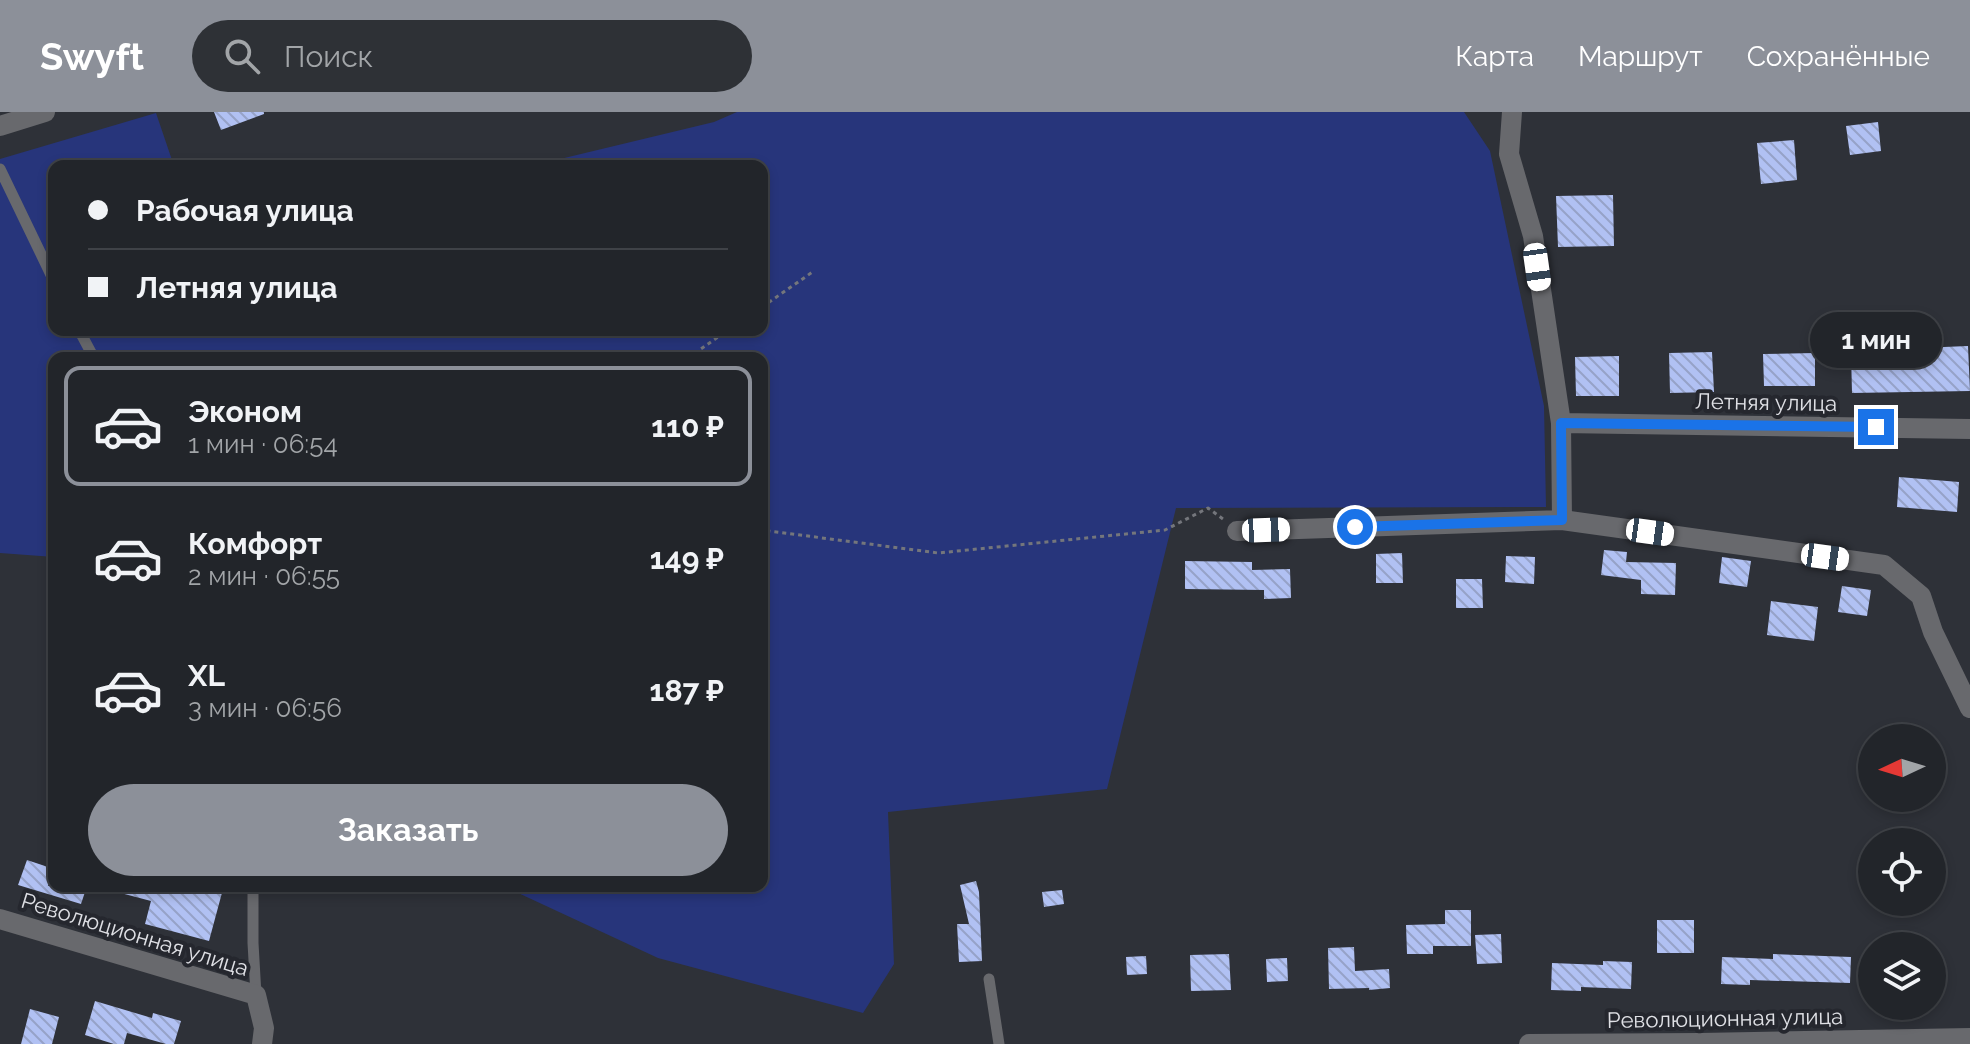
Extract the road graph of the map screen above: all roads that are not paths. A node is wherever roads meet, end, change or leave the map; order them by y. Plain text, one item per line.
1 (45, 112) edge
2 (1512, 112) edge
3 (0, 126) edge
4 (0, 169) edge
5 (48, 269) edge
6 (1561, 423) junction
7 (1970, 429) edge
8 (1562, 520) junction
9 (1237, 531) road end
10 (1970, 708) edge
11 (256, 892) edge
12 (0, 919) edge
13 (989, 979) dead end
14 (256, 995) junction
15 (1970, 1038) edge
16 (262, 1044) edge
17 (999, 1044) edge
18 (1529, 1044) edge
19 (1700, 1044) edge

1 - 3 street
2 - 6 street
4 - 5 lane
6 - 7 street, Летняя улица
6 - 8 street
8 - 9 street
8 - 10 street
11 - 14 lane
12 - 14 street, Революционная улица
13 - 17 lane
14 - 16 street
15 - 19 street, Революционная улица
18 - 19 street, Революционная улица

